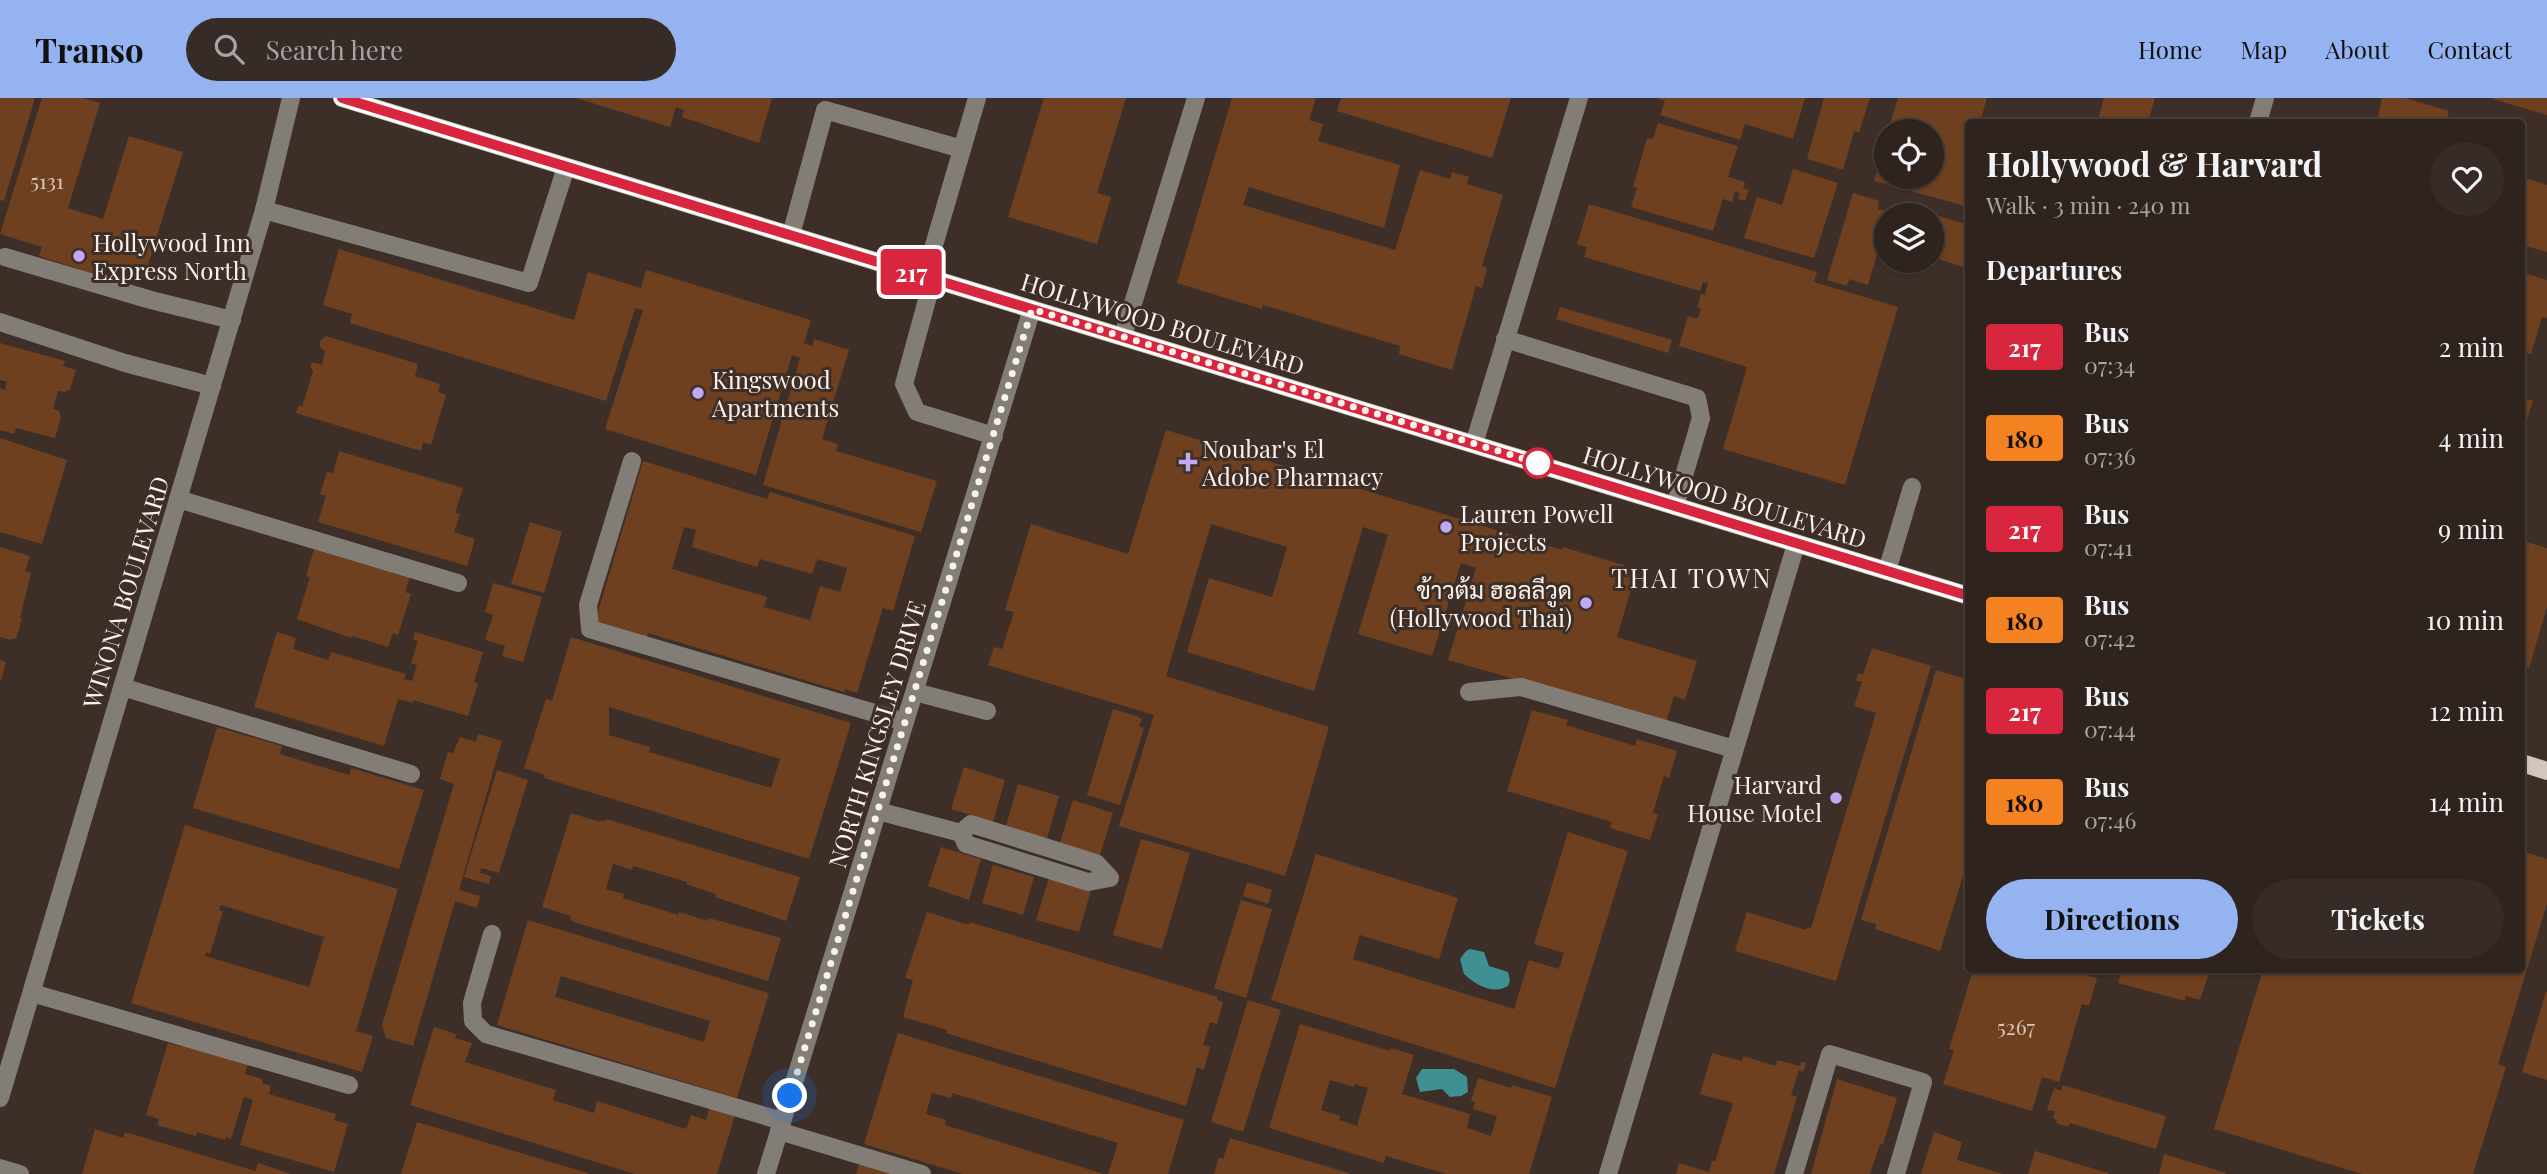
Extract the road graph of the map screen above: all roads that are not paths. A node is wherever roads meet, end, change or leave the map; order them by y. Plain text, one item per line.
1 (291, 98) edge
2 (342, 98) edge
3 (977, 98) edge
4 (1196, 98) edge
5 (1579, 98) edge
6 (2266, 98) edge
7 (387, 105) edge
8 (2259, 119) edge
9 (962, 149) junction
10 (566, 167) junction
11 (264, 210) junction
12 (791, 235) junction
13 (5, 257) dead end
14 (929, 277) junction
15 (1032, 309) junction
16 (232, 320) junction
17 (0, 322) edge
18 (1123, 336) junction
19 (1505, 339) junction
20 (212, 386) junction
21 (994, 436) junction
22 (1474, 444) junction
23 (632, 461) dead end
24 (1912, 487) dead end
25 (178, 499) junction
26 (1675, 506) junction
27 (1796, 544) junction
28 (1887, 571) junction
29 (458, 583) dead end
30 (1965, 595) edge
31 (122, 687) junction
32 (915, 692) junction
33 (1469, 692) dead end
34 (987, 711) dead end
35 (905, 722) junction
36 (1734, 749) junction
37 (2525, 764) edge
38 (2547, 771) edge
39 (411, 774) dead end
40 (878, 811) junction
41 (961, 833) junction
42 (492, 934) dead end
43 (32, 993) junction
44 (349, 1085) dead end
45 (1, 1094) edge
46 (781, 1126) junction
47 (0, 1168) edge
48 (20, 1174) edge
49 (766, 1174) edge
50 (922, 1174) edge
51 (1608, 1174) edge
52 (1794, 1174) edge
53 (1896, 1174) edge

1 - 11 street, WINONA BOULEVARD
2 - 7 main road, HOLLYWOOD BOULEVARD
3 - 9 street
4 - 18 street
5 - 19 street
6 - 8 street
7 - 10 main road, HOLLYWOOD BOULEVARD
9 - 12 street
9 - 14 street
10 - 11 street
10 - 12 main road, HOLLYWOOD BOULEVARD
11 - 16 street, WINONA BOULEVARD
12 - 14 main road, HOLLYWOOD BOULEVARD
13 - 16 street
14 - 15 main road, HOLLYWOOD BOULEVARD
14 - 21 street
15 - 18 main road, HOLLYWOOD BOULEVARD
15 - 21 street, NORTH KINGSLEY DRIVE
16 - 20 street, WINONA BOULEVARD
17 - 20 street
18 - 22 main road, HOLLYWOOD BOULEVARD
19 - 22 street
19 - 26 street
20 - 25 street, WINONA BOULEVARD
21 - 32 street, NORTH KINGSLEY DRIVE
22 - 26 main road, HOLLYWOOD BOULEVARD
23 - 35 street
24 - 28 street
25 - 29 street
25 - 31 street, WINONA BOULEVARD
26 - 27 main road, HOLLYWOOD BOULEVARD
27 - 28 main road, HOLLYWOOD BOULEVARD
27 - 36 street
28 - 30 main road, HOLLYWOOD BOULEVARD
31 - 39 street
31 - 43 street, WINONA BOULEVARD
32 - 34 street
32 - 35 street, NORTH KINGSLEY DRIVE
33 - 36 street
35 - 40 street, NORTH KINGSLEY DRIVE
36 - 51 street
37 - 38 main road
40 - 41 street
40 - 46 street, NORTH KINGSLEY DRIVE
41 - 41 street
42 - 46 street
43 - 44 street
43 - 45 street, WINONA BOULEVARD
46 - 49 street, NORTH KINGSLEY DRIVE
46 - 50 street
47 - 48 street
52 - 53 street

